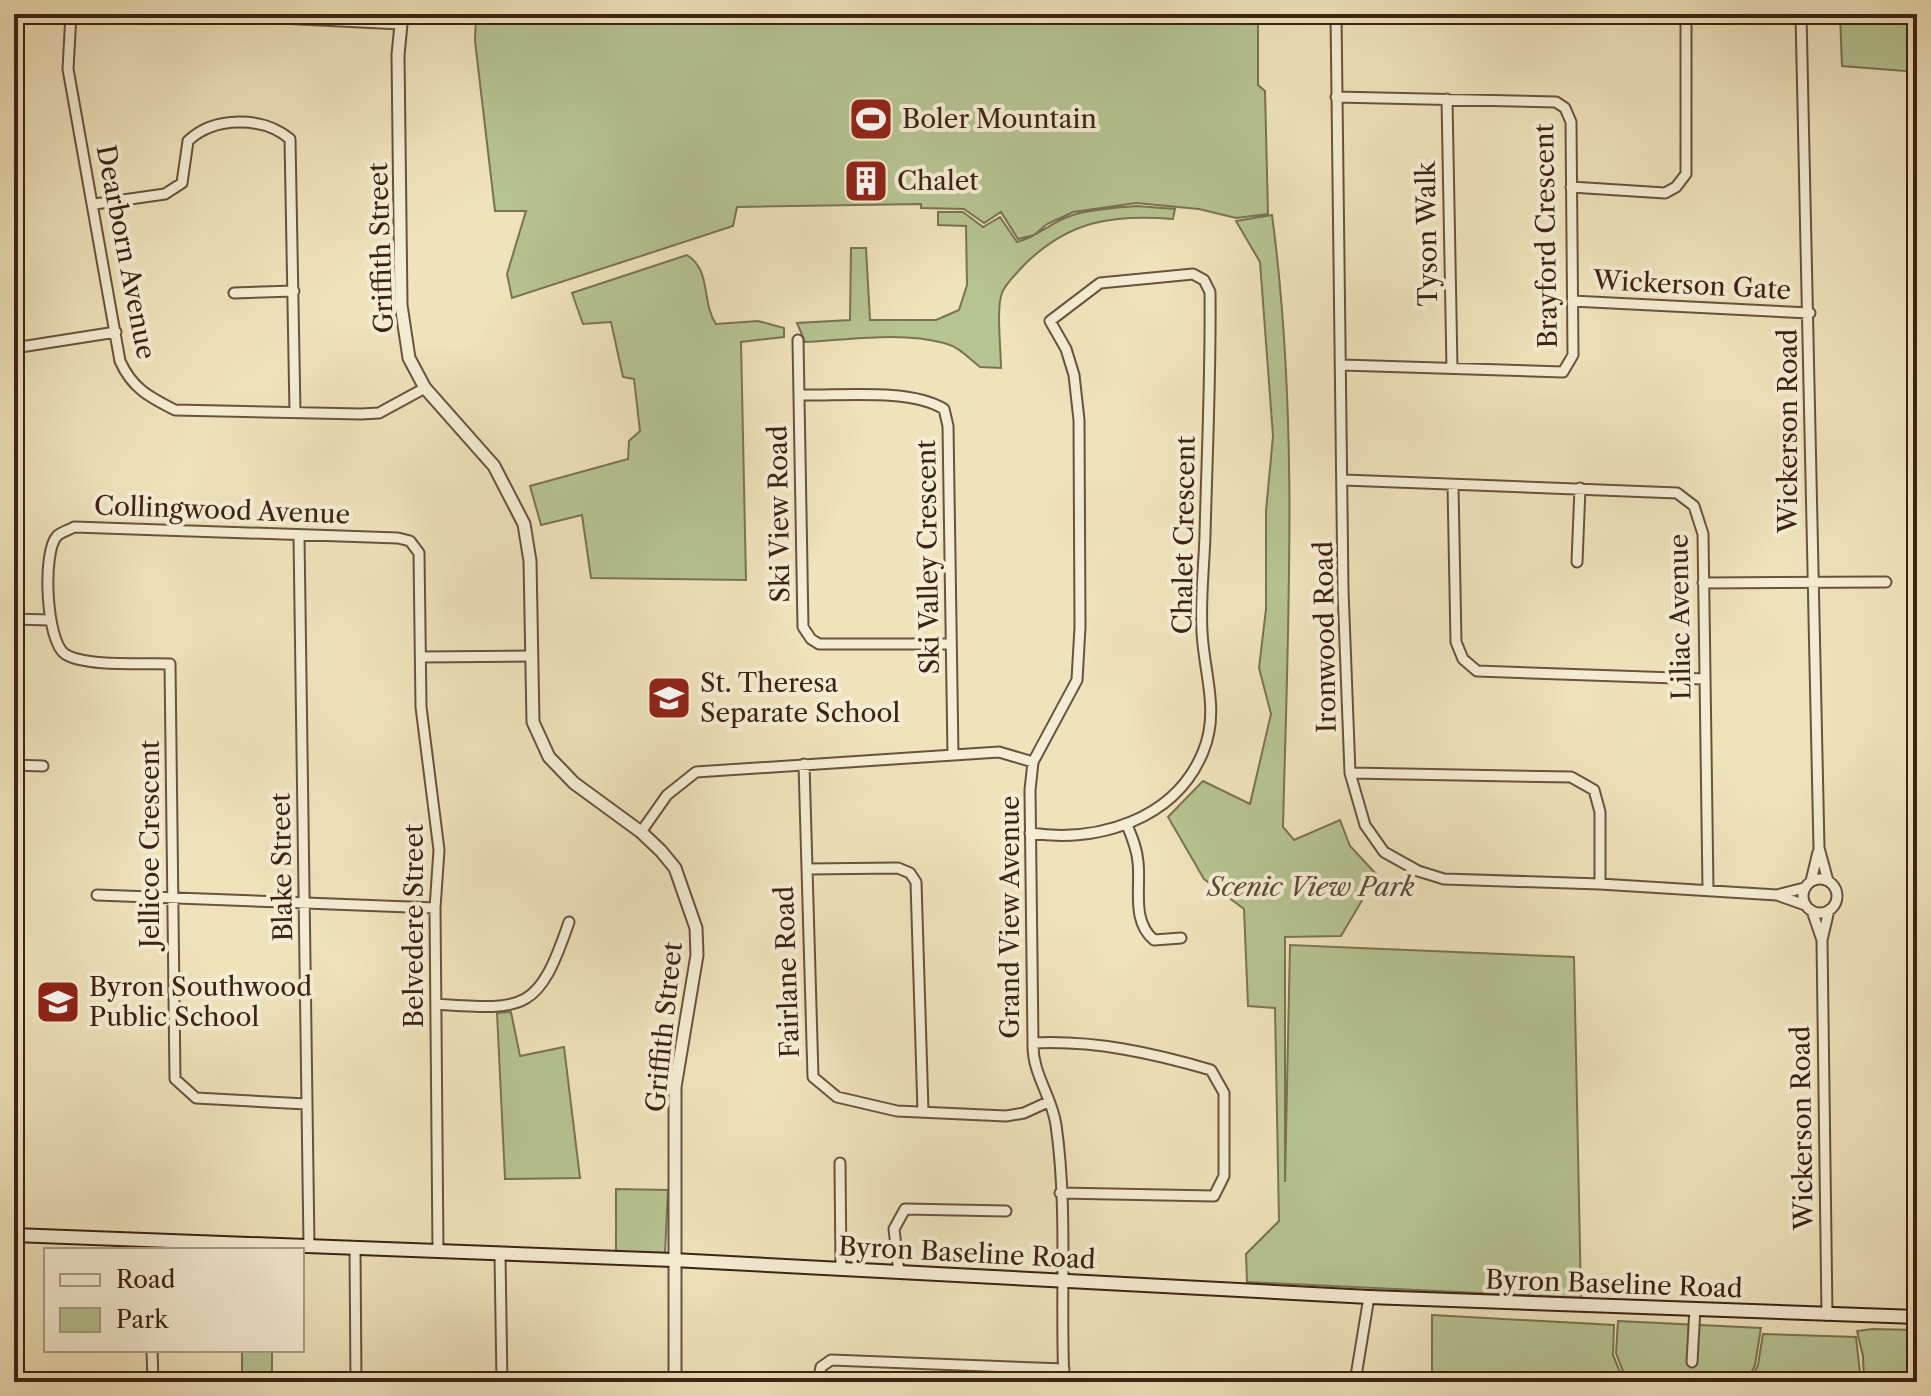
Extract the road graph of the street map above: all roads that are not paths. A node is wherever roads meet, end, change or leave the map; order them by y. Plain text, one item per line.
1 (71, 14) edge
2 (201, 14) edge
3 (1336, 14) edge
4 (1686, 14) edge
5 (1801, 14) edge
6 (304, 16) edge
7 (402, 19) edge
8 (1336, 97) junction
9 (1447, 99) junction
10 (1571, 187) junction
11 (95, 204) junction
12 (294, 291) junction
13 (234, 293) dead end
14 (1572, 301) junction
15 (1810, 313) junction
16 (1050, 321) joint
17 (116, 332) junction
18 (798, 340) dead end
19 (14, 348) edge
20 (1343, 365) junction
21 (1452, 368) junction
22 (425, 388) junction
23 (800, 395) junction
24 (295, 412) junction
25 (1344, 480) junction
26 (1453, 485) junction
27 (1580, 488) junction
28 (299, 536) junction
29 (419, 553) joint
30 (1577, 562) dead end
31 (1811, 582) junction
32 (1886, 582) dead end
33 (1703, 583) junction
34 (14, 619) edge
35 (49, 620) junction
36 (951, 644) junction
37 (531, 656) junction
38 (422, 657) junction
39 (1704, 679) junction
40 (953, 755) junction
41 (1033, 762) junction
42 (804, 764) junction
43 (14, 765) edge
44 (43, 766) dead end
45 (1350, 773) junction
46 (1127, 825) junction
47 (641, 832) junction
48 (1030, 833) junction
49 (1819, 848) junction
50 (807, 869) junction
51 (1828, 881) junction
52 (1600, 884) junction
53 (1808, 884) junction
54 (1708, 890) junction
55 (97, 895) dead end
56 (1777, 895) junction
57 (172, 897) junction
58 (305, 903) junction
59 (435, 908) junction
60 (1808, 908) junction
61 (1829, 910) junction
62 (569, 922) dead end
63 (1181, 938) dead end
64 (1822, 940) junction
65 (436, 1004) junction
66 (1033, 1043) junction
67 (1048, 1102) junction
68 (306, 1104) junction
69 (923, 1111) junction
70 (840, 1163) dead end
71 (1060, 1193) junction
72 (1006, 1211) dead end
73 (14, 1235) edge
74 (149, 1246) edge
75 (309, 1246) junction
76 (355, 1249) junction
77 (438, 1252) junction
78 (500, 1256) junction
79 (673, 1260) junction
80 (841, 1270) junction
81 (899, 1273) junction
82 (1061, 1280) junction
83 (1369, 1297) junction
84 (1695, 1308) junction
85 (1827, 1315) junction
86 (1917, 1317) edge
87 (152, 1352) edge
88 (1692, 1362) dead end
89 (1064, 1369) junction
90 (153, 1382) edge
91 (356, 1382) edge
92 (502, 1382) edge
93 (675, 1382) edge
94 (818, 1382) edge
95 (1064, 1382) edge
96 (1355, 1382) edge

1 - 11 street, Dearborn Avenue
2 - 6 street
3 - 8 street, Ironwood Road
4 - 10 street
5 - 15 street, Wickerson Road
6 - 7 street
7 - 22 street, Griffith Street
8 - 9 street, Brayford Crescent
8 - 20 street, Ironwood Road
9 - 10 street, Brayford Crescent
9 - 21 street, Tyson Walk
10 - 14 street, Brayford Crescent
11 - 12 street
11 - 17 street, Dearborn Avenue
12 - 13 street
12 - 24 street
14 - 15 street, Wickerson Gate
14 - 21 street, Brayford Crescent
15 - 31 street, Wickerson Road
16 - 41 street, Grand View Avenue
16 - 46 street, Chalet Crescent
17 - 19 street
17 - 24 street, Dearborn Avenue
18 - 23 street, Ski View Road
20 - 21 street, Brayford Crescent
20 - 25 street, Ironwood Road
22 - 24 street, Dearborn Avenue
22 - 37 street, Griffith Street
23 - 36 street, Ski Valley Crescent
23 - 36 street, Ski View Road
25 - 26 street, Liliac Avenue
25 - 45 street, Ironwood Road
26 - 27 street, Liliac Avenue
26 - 39 street
27 - 30 street
27 - 33 street, Liliac Avenue
28 - 29 street, Collingwood Avenue
28 - 35 street, Collingwood Avenue
28 - 58 street, Blake Street
29 - 38 street, Belvedere Street
31 - 32 street
31 - 33 street
31 - 49 street, Wickerson Road
33 - 39 street, Liliac Avenue
34 - 35 street
35 - 57 street, Jellicoe Crescent
36 - 40 street, Ski Valley Crescent
37 - 38 street
37 - 47 street, Griffith Street
38 - 59 street, Belvedere Street
39 - 54 street, Liliac Avenue
40 - 41 street
40 - 42 street
41 - 48 street, Grand View Avenue
42 - 47 street
42 - 50 street, Fairlane Road
43 - 44 street
45 - 52 street, Ironwood Road
45 - 52 street
46 - 48 street, Chalet Crescent
46 - 63 street
47 - 79 street, Griffith Street
48 - 66 street, Grand View Avenue
49 - 51 street, Wickerson Road
49 - 53 street, Wickerson Road
50 - 69 street, Fairlane Road
50 - 69 street
51 - 53 street, Ironwood Road
51 - 61 street, Wickerson Road
52 - 54 street, Ironwood Road
53 - 56 street, Ironwood Road
53 - 60 street, Wickerson Road
54 - 56 street, Ironwood Road
55 - 57 street
56 - 60 street, Ironwood Road
57 - 58 street
57 - 68 street, Jellicoe Crescent
58 - 59 street
58 - 68 street, Blake Street
59 - 65 street, Belvedere Street
60 - 61 street
60 - 64 street, Wickerson Road
61 - 64 street, Wickerson Road
62 - 65 street
64 - 85 street, Wickerson Road
65 - 77 street, Belvedere Street
66 - 67 street, Grand View Avenue
66 - 71 street
67 - 69 street, Fairlane Road
67 - 71 street, Grand View Avenue
68 - 75 street, Blake Street
70 - 80 street
71 - 82 street, Grand View Avenue
72 - 81 street
73 - 74 main road, Byron Baseline Road
74 - 75 main road, Byron Baseline Road
75 - 76 main road, Byron Baseline Road
76 - 77 main road, Byron Baseline Road
76 - 91 street
77 - 78 main road, Byron Baseline Road
78 - 79 main road, Byron Baseline Road
78 - 92 street
79 - 80 main road, Byron Baseline Road
79 - 93 street, Griffith Street
80 - 81 main road, Byron Baseline Road
81 - 82 main road, Byron Baseline Road
82 - 83 main road, Byron Baseline Road
82 - 89 street, Grand View Avenue
83 - 84 main road, Byron Baseline Road
83 - 96 street
84 - 85 main road, Byron Baseline Road
84 - 88 street
85 - 86 main road, Byron Baseline Road
87 - 90 street
89 - 94 street
89 - 95 street, Grand View Avenue

